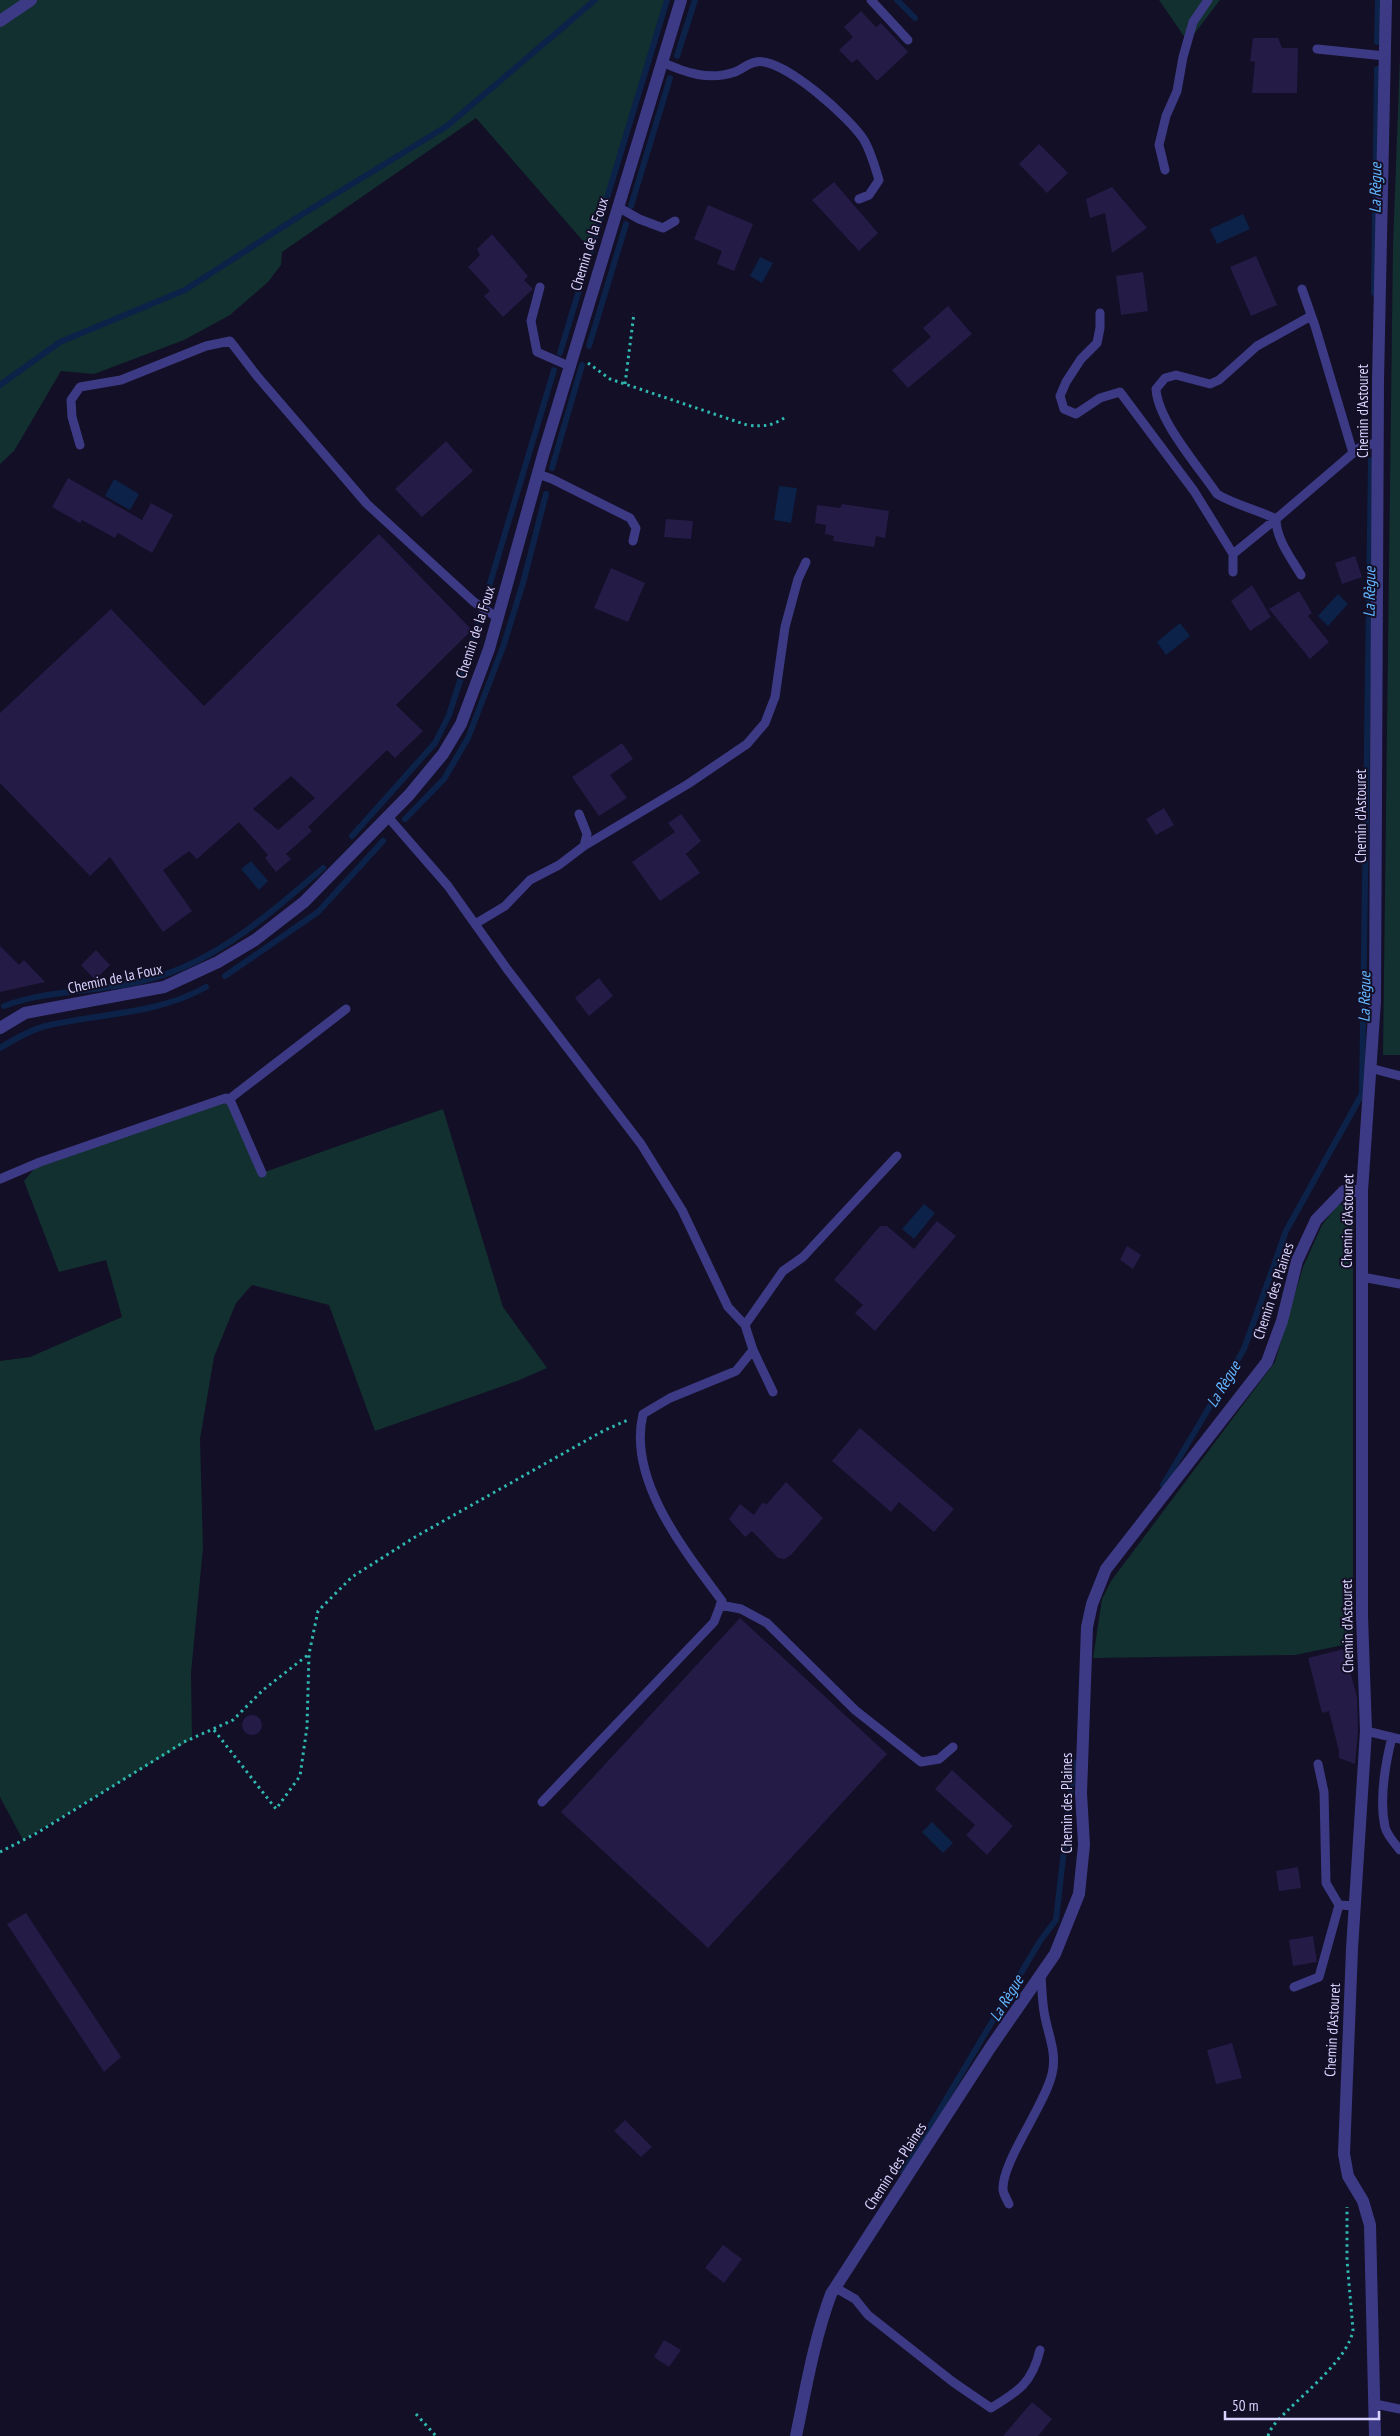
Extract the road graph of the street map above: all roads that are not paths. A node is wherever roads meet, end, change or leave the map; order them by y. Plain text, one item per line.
1 (31, 0) edge
2 (681, 0) edge
3 (871, 0) edge
4 (1208, 0) edge
5 (1386, 0) edge
6 (0, 21) edge
7 (908, 40) dead end
8 (1316, 49) dead end
9 (1385, 56) junction
10 (662, 62) junction
11 (1164, 170) dead end
12 (859, 198) dead end
13 (618, 206) junction
14 (675, 221) dead end
15 (540, 287) dead end
16 (1302, 288) dead end
17 (1100, 313) dead end
18 (1312, 316) junction
19 (569, 366) junction
20 (1378, 442) junction
21 (80, 445) dead end
22 (1352, 453) junction
23 (538, 474) junction
24 (1276, 518) junction
25 (633, 540) dead end
26 (1233, 554) junction
27 (806, 562) dead end
28 (1233, 572) dead end
29 (1301, 575) dead end
30 (498, 618) junction
31 (579, 814) dead end
32 (388, 817) junction
33 (584, 846) junction
34 (475, 924) junction
35 (346, 1009) dead end
36 (1, 1026) edge
37 (1370, 1068) junction
38 (1400, 1076) edge
39 (228, 1100) junction
40 (897, 1156) dead end
41 (262, 1173) dead end
42 (0, 1179) edge
43 (1362, 1191) junction
44 (1362, 1277) junction
45 (1400, 1284) edge
46 (745, 1325) junction
47 (753, 1350) junction
48 (774, 1392) dead end
49 (720, 1605) junction
50 (1366, 1731) junction
51 (1396, 1738) edge
52 (953, 1747) dead end
53 (1318, 1764) dead end
54 (542, 1802) dead end
55 (1400, 1850) edge
56 (1339, 1905) junction
57 (1355, 1906) junction
58 (1040, 1976) junction
59 (1294, 1987) dead end
60 (1009, 2204) dead end
61 (836, 2288) junction
62 (1040, 2350) dead end
63 (1375, 2404) junction
64 (1400, 2409) edge
65 (796, 2436) edge
66 (1375, 2436) edge

1 - 6 street
2 - 10 street, Chemin de la Foux
3 - 7 lane
4 - 11 lane
5 - 9 street, Chemin d'Astouret
8 - 9 lane
9 - 20 street, Chemin d'Astouret
10 - 12 lane
10 - 13 street, Chemin de la Foux
13 - 14 lane
13 - 19 street, Chemin de la Foux
15 - 19 lane
16 - 18 lane
17 - 26 lane
18 - 22 lane
18 - 24 lane
19 - 23 street, Chemin de la Foux
20 - 22 lane
20 - 37 street, Chemin d'Astouret
21 - 30 lane
22 - 24 lane
23 - 25 lane
23 - 30 street, Chemin de la Foux
24 - 26 lane
24 - 29 lane
26 - 28 lane
27 - 33 lane
30 - 32 street, Chemin de la Foux
31 - 33 lane
32 - 34 lane
32 - 36 street, Chemin de la Foux
33 - 34 lane
34 - 46 lane
35 - 39 lane
37 - 38 lane
37 - 43 street, Chemin d'Astouret
39 - 41 lane
39 - 42 lane
40 - 46 lane
43 - 44 street, Chemin d'Astouret
43 - 58 street, Chemin des Plaines
44 - 45 lane
44 - 50 street, Chemin d'Astouret
46 - 47 lane
47 - 48 lane
47 - 49 lane
49 - 52 lane
49 - 54 lane
50 - 51 lane
50 - 57 street, Chemin d'Astouret
51 - 55 lane
53 - 56 lane
56 - 57 lane
56 - 59 lane
57 - 63 street, Chemin d'Astouret
58 - 60 lane
58 - 61 street, Chemin des Plaines
61 - 62 lane
61 - 65 street, Chemin des Plaines
63 - 64 lane
63 - 66 street, Chemin d'Astouret

